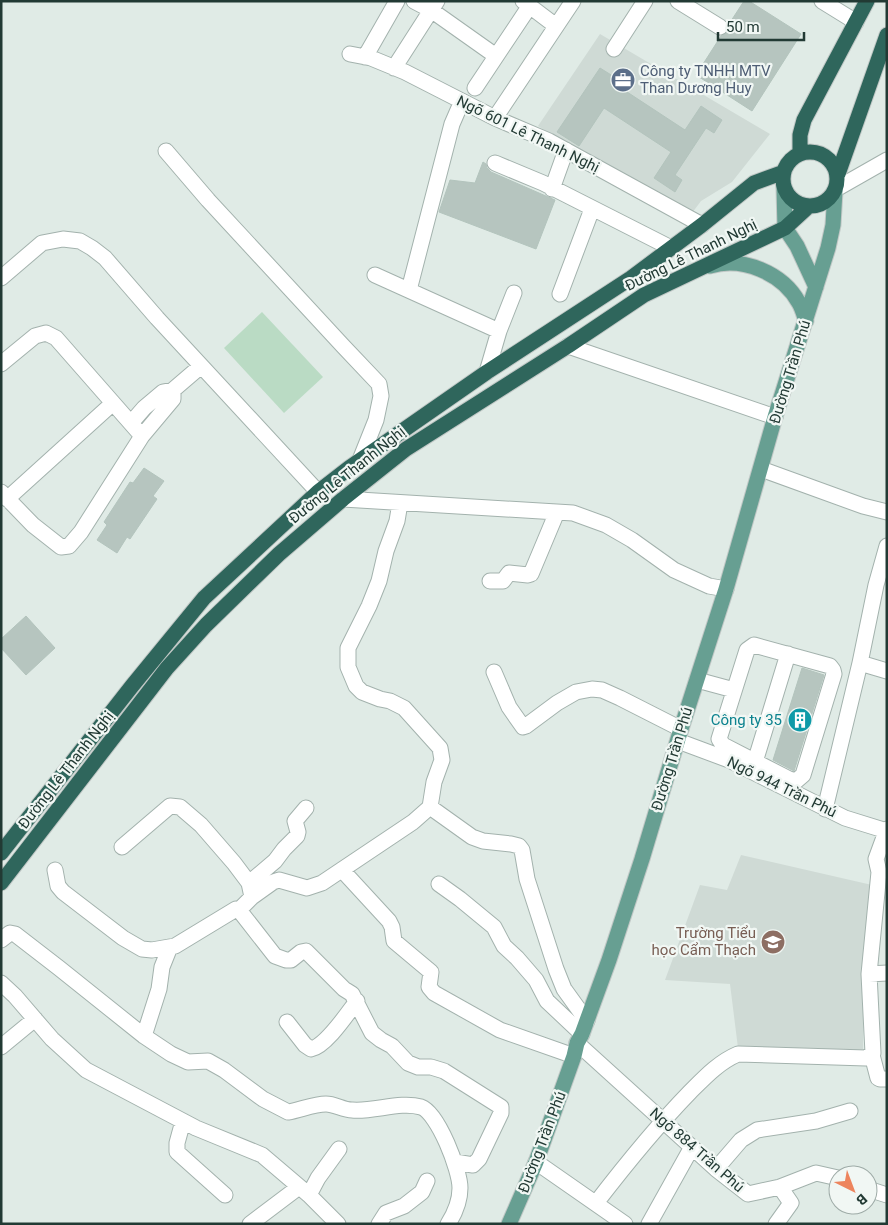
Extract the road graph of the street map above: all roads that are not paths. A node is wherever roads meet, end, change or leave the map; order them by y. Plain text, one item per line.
1 (397, 1) edge
2 (414, 1) edge
3 (572, 1) edge
4 (645, 1) edge
5 (678, 1) edge
6 (822, 1) edge
7 (867, 1) edge
8 (526, 4) edge
9 (434, 6) edge
10 (701, 7) edge
11 (856, 22) junction
12 (556, 26) junction
13 (720, 27) dead end
14 (887, 35) edge
15 (614, 49) dead end
16 (496, 56) junction
17 (394, 68) junction
18 (474, 88) dead end
19 (462, 102) junction
20 (495, 118) junction
21 (566, 150) junction
22 (166, 151) dead end
23 (800, 153) junction
24 (887, 160) edge
25 (495, 163) dead end
26 (784, 172) junction
27 (836, 184) junction
28 (784, 188) junction
29 (552, 189) junction
30 (809, 206) junction
31 (592, 209) junction
32 (702, 225) junction
33 (785, 228) junction
34 (671, 248) junction
35 (694, 270) junction
36 (375, 274) dead end
37 (1, 278) edge
38 (816, 288) junction
39 (409, 290) junction
40 (514, 293) dead end
41 (560, 294) dead end
42 (806, 321) junction
43 (500, 331) junction
44 (568, 346) junction
45 (1, 364) edge
46 (201, 366) junction
47 (487, 372) junction
48 (173, 390) junction
49 (113, 403) junction
50 (775, 417) junction
51 (131, 424) junction
52 (142, 436) junction
53 (360, 460) junction
54 (761, 469) junction
55 (318, 492) junction
56 (4, 496) edge
57 (343, 500) junction
58 (400, 503) junction
59 (557, 512) junction
60 (887, 512) edge
61 (887, 546) edge
62 (490, 581) dead end
63 (726, 589) junction
64 (788, 654) junction
65 (860, 663) junction
66 (887, 671) edge
67 (494, 672) dead end
68 (697, 680) junction
69 (734, 690) junction
70 (680, 735) junction
71 (755, 762) junction
72 (430, 807) junction
73 (306, 808) dead end
74 (826, 809) junction
75 (887, 830) edge
76 (122, 846) dead end
77 (1, 855) edge
78 (14, 866) junction
79 (55, 870) dead end
80 (342, 870) junction
81 (1, 883) edge
82 (439, 884) dead end
83 (250, 890) junction
84 (239, 910) junction
85 (1, 940) edge
86 (170, 947) junction
87 (887, 973) edge
88 (869, 974) junction
89 (1, 983) edge
90 (357, 1001) junction
91 (34, 1019) junction
92 (287, 1022) dead end
93 (144, 1036) junction
94 (580, 1038) junction
95 (1, 1047) edge
96 (869, 1056) junction
97 (887, 1080) edge
98 (850, 1111) dead end
99 (183, 1121) junction
100 (662, 1121) junction
101 (692, 1147) junction
102 (339, 1149) dead end
103 (455, 1162) junction
104 (536, 1162) junction
105 (716, 1169) junction
106 (828, 1176) edge
107 (427, 1181) dead end
108 (780, 1187) junction
109 (304, 1191) junction
110 (225, 1195) dead end
111 (596, 1203) junction
112 (250, 1224) edge
113 (338, 1224) edge
114 (378, 1224) edge
115 (448, 1224) edge
116 (510, 1224) edge
117 (625, 1224) edge
118 (649, 1224) edge
119 (776, 1224) edge

1 - 17 street, Ngõ 601 Lê Thanh Nghị
2 - 9 street
3 - 12 street
4 - 15 street
5 - 10 street
6 - 11 street
7 - 11 highway
8 - 12 street
8 - 16 street
9 - 16 street
9 - 17 street
10 - 13 street
11 - 23 highway
12 - 20 street
14 - 27 highway
16 - 18 street
17 - 19 street, Ngõ 601 Lê Thanh Nghị
19 - 20 street, Ngõ 601 Lê Thanh Nghị
19 - 39 street
20 - 21 street, Ngõ 601 Lê Thanh Nghị
21 - 29 street
21 - 32 street, Ngõ 601 Lê Thanh Nghị
22 - 53 street
23 - 26 highway
23 - 27 highway
24 - 27 street
25 - 29 street
26 - 28 highway
26 - 32 highway, Đường Lê Thanh Nghị
27 - 30 highway
27 - 38 main road, Đường Trần Phú
28 - 30 highway
28 - 33 main road
29 - 31 street
30 - 33 highway, Đường Lê Thanh Nghị
31 - 34 street
31 - 41 street
32 - 34 highway, Đường Lê Thanh Nghị
33 - 35 highway, Đường Lê Thanh Nghị
33 - 38 main road
34 - 47 highway, Đường Lê Thanh Nghị
35 - 42 main road
35 - 44 highway, Đường Lê Thanh Nghị
36 - 39 street
37 - 46 street
38 - 42 main road, Đường Trần Phú
39 - 43 street
40 - 43 street
42 - 50 main road, Đường Trần Phú
43 - 47 street
44 - 50 street
44 - 57 highway, Đường Lê Thanh Nghị
45 - 49 street
46 - 48 street
46 - 55 street
47 - 53 highway, Đường Lê Thanh Nghị
48 - 51 street
48 - 52 street
49 - 51 street
49 - 56 street
50 - 54 main road, Đường Trần Phú
51 - 52 street
52 - 56 street
53 - 55 highway, Đường Lê Thanh Nghị
54 - 60 street
54 - 63 main road, Đường Trần Phú
55 - 77 highway, Đường Lê Thanh Nghị
57 - 58 street
57 - 78 highway, Đường Lê Thanh Nghị
58 - 59 street
58 - 72 street
59 - 62 street
59 - 63 street
61 - 65 street
63 - 68 main road, Đường Trần Phú
64 - 69 street
64 - 71 street
64 - 71 street
65 - 66 street
65 - 74 street
67 - 70 street, Ngõ 944 Trần Phú
68 - 69 street
68 - 70 main road, Đường Trần Phú
69 - 71 street
70 - 74 street, Ngõ 944 Trần Phú
70 - 94 main road, Đường Trần Phú
72 - 80 street
72 - 94 street
73 - 83 street
74 - 75 street, Ngõ 944 Trần Phú
75 - 88 street
76 - 83 street
77 - 78 highway
78 - 81 highway, Đường Lê Thanh Nghị
79 - 86 street
80 - 83 street
80 - 94 street
82 - 94 street
83 - 84 street
84 - 86 street
84 - 90 street
85 - 93 street
86 - 93 street
87 - 88 street
88 - 96 street
89 - 91 street
90 - 92 street
90 - 103 street
91 - 95 street
91 - 99 street
93 - 103 street
94 - 100 street, Ngõ 884 Trần Phú
94 - 104 main road, Đường Trần Phú
96 - 97 street
96 - 100 street
98 - 105 street
99 - 109 street
99 - 110 street
100 - 101 street, Ngõ 884 Trần Phú
100 - 111 street
101 - 105 street, Ngõ 884 Trần Phú
101 - 118 street
102 - 109 street
103 - 115 street
104 - 111 street
104 - 116 main road, Đường Trần Phú
105 - 108 street, Ngõ 884 Trần Phú
106 - 108 street, Ngõ 884 Trần Phú
107 - 114 street
108 - 119 street
109 - 112 street
109 - 113 street
111 - 117 street

